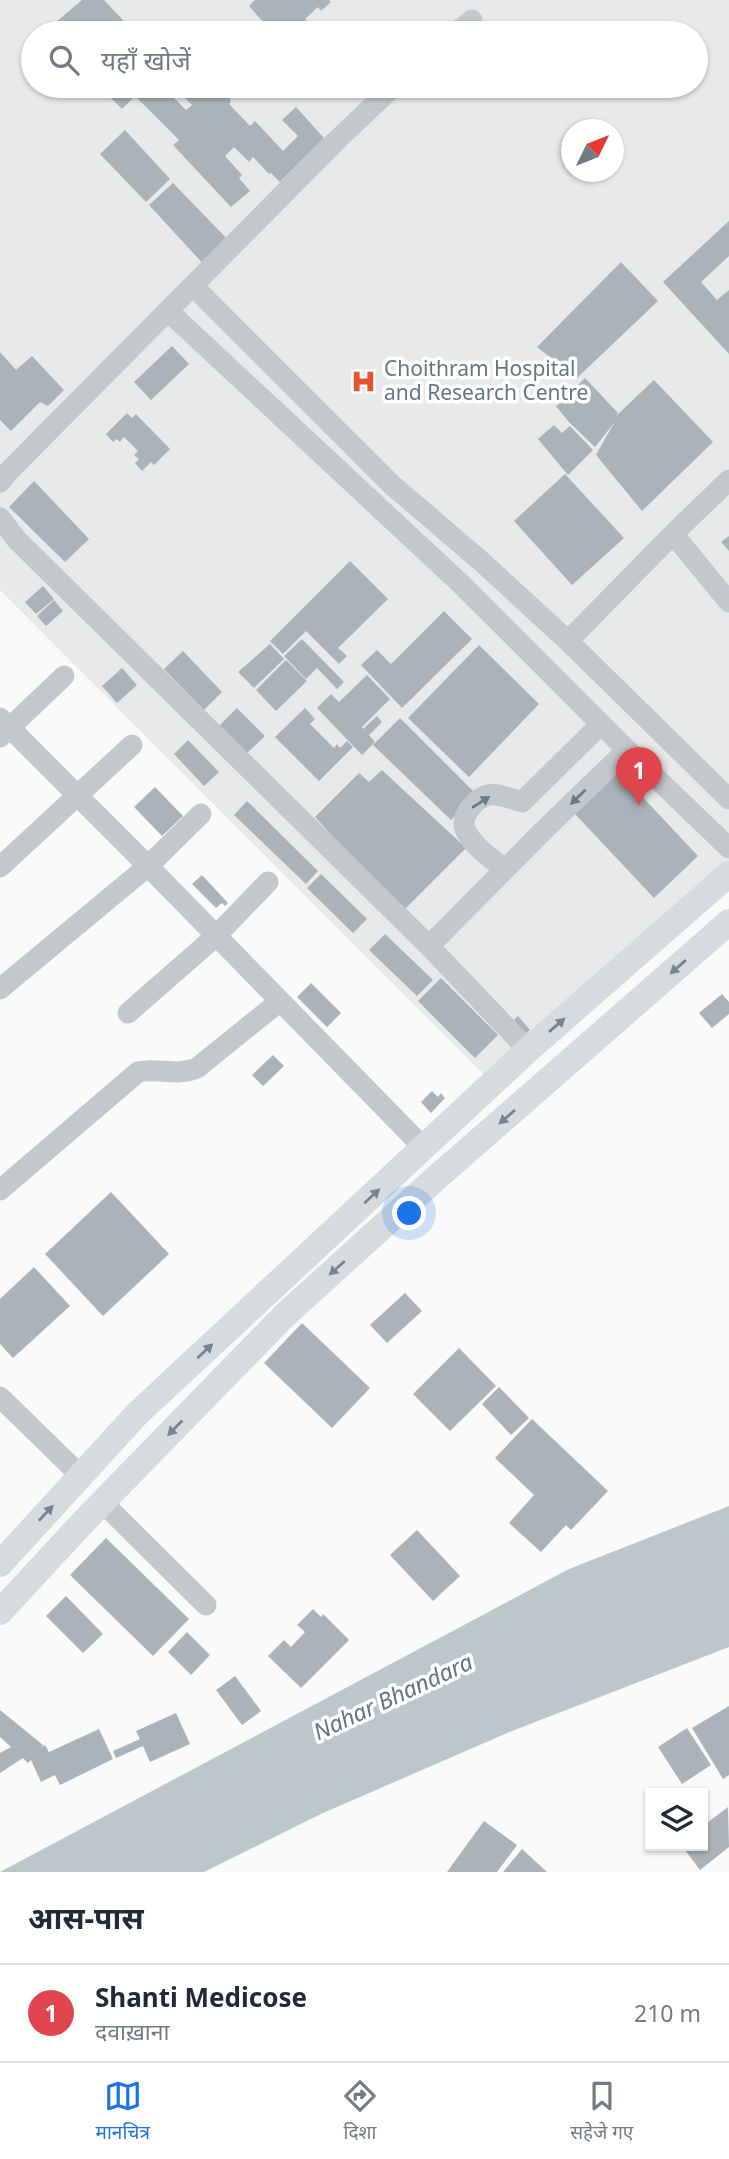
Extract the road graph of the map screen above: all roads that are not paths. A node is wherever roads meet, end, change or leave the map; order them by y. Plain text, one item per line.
1 (381, 98) edge
2 (193, 286) junction
3 (168, 311) junction
4 (729, 480) edge
5 (0, 482) edge
6 (0, 518) edge
7 (673, 534) junction
8 (482, 562) junction
9 (461, 584) junction
10 (729, 602) edge
11 (568, 641) junction
12 (64, 676) dead end
13 (601, 724) junction
14 (3, 728) edge
15 (132, 745) dead end
16 (627, 750) junction
17 (78, 795) junction
18 (729, 799) edge
19 (522, 802) junction
20 (201, 814) dead end
21 (543, 831) junction
22 (729, 848) edge
23 (148, 866) junction
24 (0, 867) edge
25 (505, 869) junction
26 (727, 879) edge
27 (268, 882) dead end
28 (729, 922) edge
29 (216, 936) junction
30 (429, 946) junction
31 (0, 989) edge
32 (280, 1001) junction
33 (128, 1013) dead end
34 (528, 1050) junction
35 (424, 1148) junction
36 (0, 1190) edge
37 (0, 1397) edge
38 (80, 1476) junction
39 (102, 1502) junction
40 (0, 1564) edge
41 (206, 1605) dead end
42 (0, 1612) edge

1 - 2 lane
2 - 3 lane
2 - 8 lane
3 - 5 lane
3 - 9 lane
4 - 7 lane
6 - 30 lane
7 - 10 lane
7 - 11 lane
8 - 9 lane
8 - 11 lane
9 - 13 lane
11 - 18 lane
12 - 14 lane
13 - 16 lane
13 - 19 lane
14 - 17 lane
15 - 17 lane
16 -> 21 lane
16 - 22 lane
17 - 23 lane
17 - 24 lane
19 - 21 lane
25 -> 19 lane
20 - 23 lane
21 - 25 lane
23 - 29 lane
23 - 31 lane
25 - 30 lane
34 -> 26 main road
27 - 29 lane
28 -> 39 main road
29 - 32 lane
29 - 33 lane
30 - 34 lane
32 - 35 lane
32 - 36 lane
34 - 35 main road
38 -> 35 main road
37 - 38 lane
40 -> 38 main road
39 - 41 lane
39 - 42 main road

